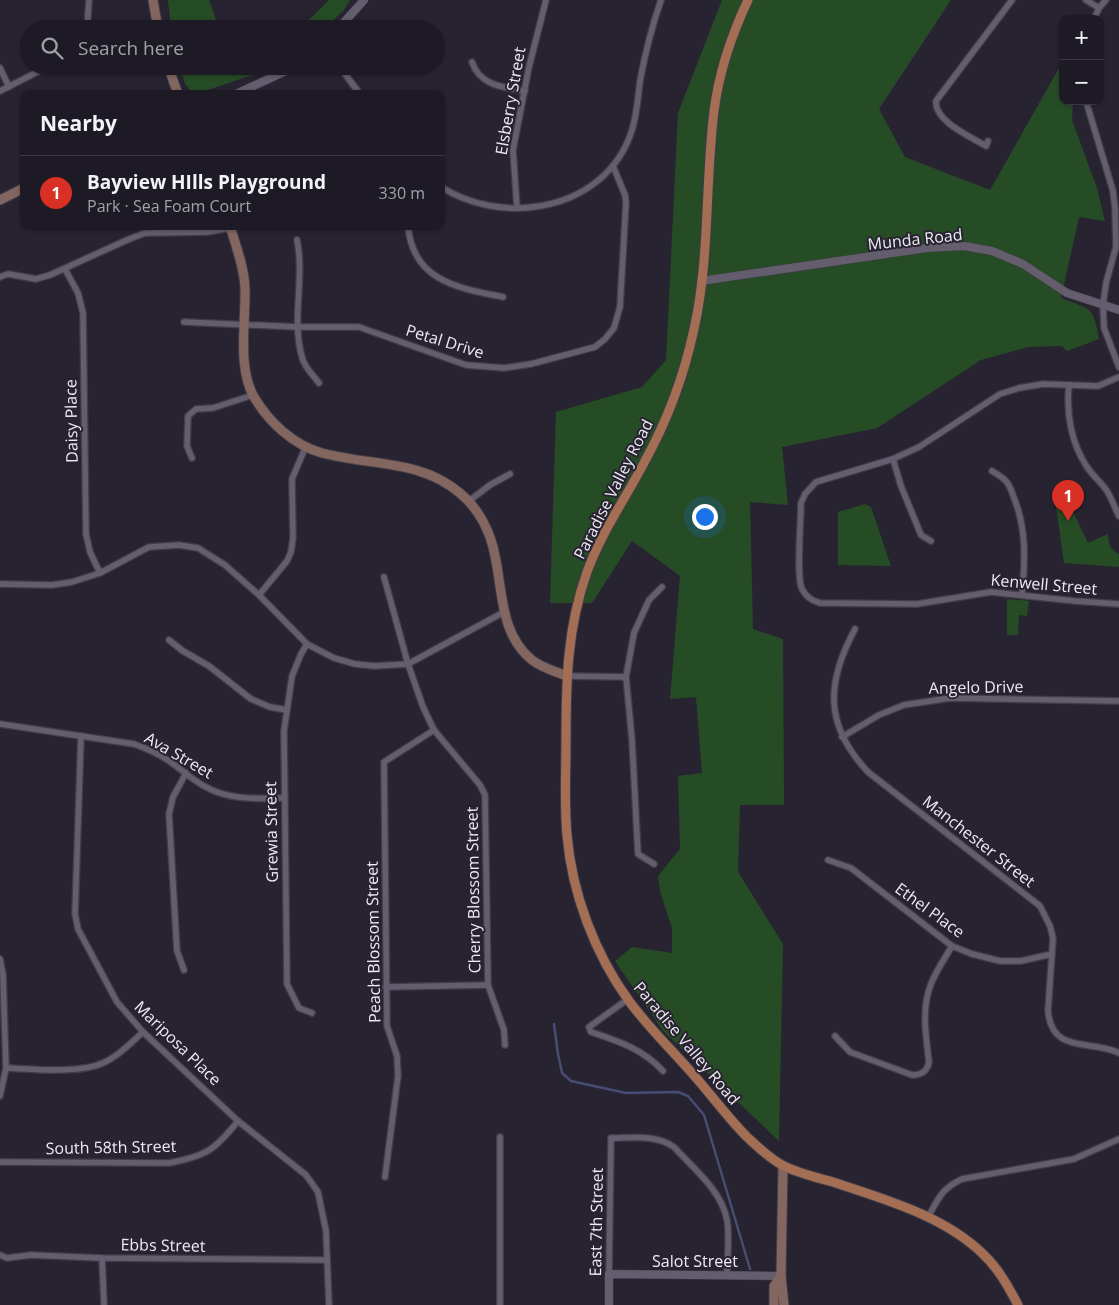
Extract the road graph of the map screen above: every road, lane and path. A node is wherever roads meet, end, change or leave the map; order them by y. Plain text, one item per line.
1 (89, 0) edge
2 (154, 0) edge
3 (364, 0) edge
4 (546, 0) edge
5 (662, 0) edge
6 (748, 0) edge
7 (1012, 0) edge
8 (1086, 0) edge
9 (1106, 0) edge
10 (1099, 8) junction
11 (1096, 15) edge
12 (88, 20) edge
13 (157, 20) edge
14 (346, 20) edge
15 (472, 62) dead end
16 (0, 68) edge
17 (32, 75) edge
18 (171, 75) edge
19 (275, 75) edge
20 (346, 75) edge
21 (9, 87) junction
22 (177, 90) edge
23 (246, 90) edge
24 (357, 90) edge
25 (0, 91) edge
26 (524, 91) junction
27 (1087, 105) edge
28 (988, 141) dead end
29 (613, 166) junction
30 (445, 189) edge
31 (20, 190) edge
32 (0, 200) edge
33 (517, 208) junction
34 (216, 230) edge
35 (231, 230) edge
36 (409, 230) edge
37 (296, 240) dead end
38 (65, 269) junction
39 (0, 277) edge
40 (701, 281) junction
41 (503, 297) dead end
42 (1103, 305) junction
43 (1119, 310) edge
44 (184, 322) dead end
45 (244, 324) junction
46 (298, 327) junction
47 (1119, 367) edge
48 (1119, 377) edge
49 (319, 383) dead end
50 (1069, 385) junction
51 (253, 395) junction
52 (306, 446) junction
53 (192, 458) dead end
54 (894, 459) junction
55 (992, 472) dead end
56 (510, 474) dead end
57 (469, 501) junction
58 (1119, 516) edge
59 (932, 541) dead end
60 (100, 574) junction
61 (384, 577) dead end
62 (0, 584) edge
63 (662, 587) dead end
64 (259, 595) junction
65 (1022, 595) junction
66 (1119, 604) edge
67 (504, 612) junction
68 (855, 629) dead end
69 (169, 640) dead end
70 (307, 644) junction
71 (408, 664) junction
72 (566, 676) junction
73 (626, 677) junction
74 (1119, 701) edge
75 (287, 710) junction
76 (0, 724) edge
77 (434, 730) junction
78 (81, 736) junction
79 (842, 737) junction
80 (186, 773) junction
81 (284, 798) junction
82 (828, 860) dead end
83 (654, 864) dead end
84 (952, 946) junction
85 (1052, 954) junction
86 (0, 959) edge
87 (184, 970) dead end
88 (488, 985) junction
89 (386, 987) junction
90 (628, 1000) junction
91 (312, 1013) dead end
92 (143, 1032) junction
93 (835, 1036) dead end
94 (505, 1045) dead end
95 (1119, 1053) edge
96 (6, 1068) junction
97 (663, 1071) dead end
98 (0, 1096) edge
99 (238, 1121) junction
100 (500, 1137) dead end
101 (1119, 1139) edge
102 (0, 1162) edge
103 (783, 1166) junction
104 (385, 1178) dead end
105 (928, 1217) junction
106 (0, 1254) edge
107 (102, 1258) junction
108 (327, 1260) junction
109 (609, 1274) junction
110 (727, 1275) junction
111 (781, 1276) junction
112 (104, 1304) dead end
113 (329, 1305) edge
114 (500, 1305) edge
115 (609, 1305) edge
116 (774, 1305) edge
117 (784, 1305) edge
118 (1018, 1305) edge

1 - 12 street
2 - 13 main road
3 - 14 street
4 - 26 street, Elsberry Street
5 - 29 street
6 - 40 main road, Paradise Valley Road
7 - 28 street
8 - 10 street
9 - 10 street
10 - 11 street
15 - 26 street
16 - 21 street
17 - 21 street
18 - 22 main road
19 - 23 street
20 - 24 street
21 - 25 street
26 - 33 street, Elsberry Street
27 - 42 street
29 - 33 street
29 - 46 street, Petal Drive
30 - 33 street
31 - 32 main road
34 - 38 street
35 - 45 main road
36 - 41 street
37 - 46 street
38 - 39 street
38 - 60 street, Daisy Place
40 - 42 street, Munda Road
40 - 72 main road, Paradise Valley Road
42 - 43 street, Munda Road
42 - 47 street
44 - 45 street, Petal Drive
45 - 46 street, Petal Drive
45 - 51 main road
46 - 49 street
48 - 50 street, Kenwell Street
50 - 54 street, Kenwell Street
50 - 58 street
51 - 52 main road
51 - 53 street
52 - 57 main road
52 - 64 street
54 - 59 street
54 - 65 street, Kenwell Street
55 - 65 street
56 - 57 street
57 - 67 main road
60 - 62 street
60 - 64 street
61 - 71 street, Cherry Blossom Street
63 - 73 street
64 - 70 street
65 - 66 street, Kenwell Street
67 - 71 street
67 - 72 main road
68 - 79 street, Manchester Street
69 - 75 street
70 - 71 street
70 - 75 street, Grewia Street
71 - 77 street, Cherry Blossom Street
72 - 73 street
72 - 90 main road, Paradise Valley Road
73 - 83 street
74 - 79 street, Angelo Drive
75 - 81 street, Grewia Street
76 - 78 street, Ava Street
77 - 88 street, Cherry Blossom Street
77 - 89 street, Peach Blossom Street
78 - 80 street, Ava Street
78 - 92 street, Mariposa Place
79 - 85 street, Manchester Street
80 - 81 street, Ava Street
80 - 87 street
81 - 91 street, Grewia Street
82 - 84 street, Ethel Place
84 - 85 street, Ethel Place
84 - 93 street
85 - 95 street, Manchester Street
86 - 96 street
88 - 89 street
88 - 94 street, Cherry Blossom Street
89 - 104 street, Peach Blossom Street
90 - 97 street
90 - 103 main road, Paradise Valley Road
92 - 96 street
92 - 99 street, Mariposa Place
96 - 98 street
99 - 102 street, South 58th Street
99 - 108 street, Mariposa Place
100 - 114 street
101 - 105 street
103 - 105 main road
103 - 111 main road
105 - 118 main road
106 - 107 street, Ebbs Street
107 - 108 street, Ebbs Street
107 - 112 street
108 - 113 street, Mariposa Place
109 - 110 street, Salot Street
109 - 110 street, East 7th Street
109 - 115 street, East 7th Street
110 - 111 street, Salot Street
111 - 116 main road
111 - 117 main road

